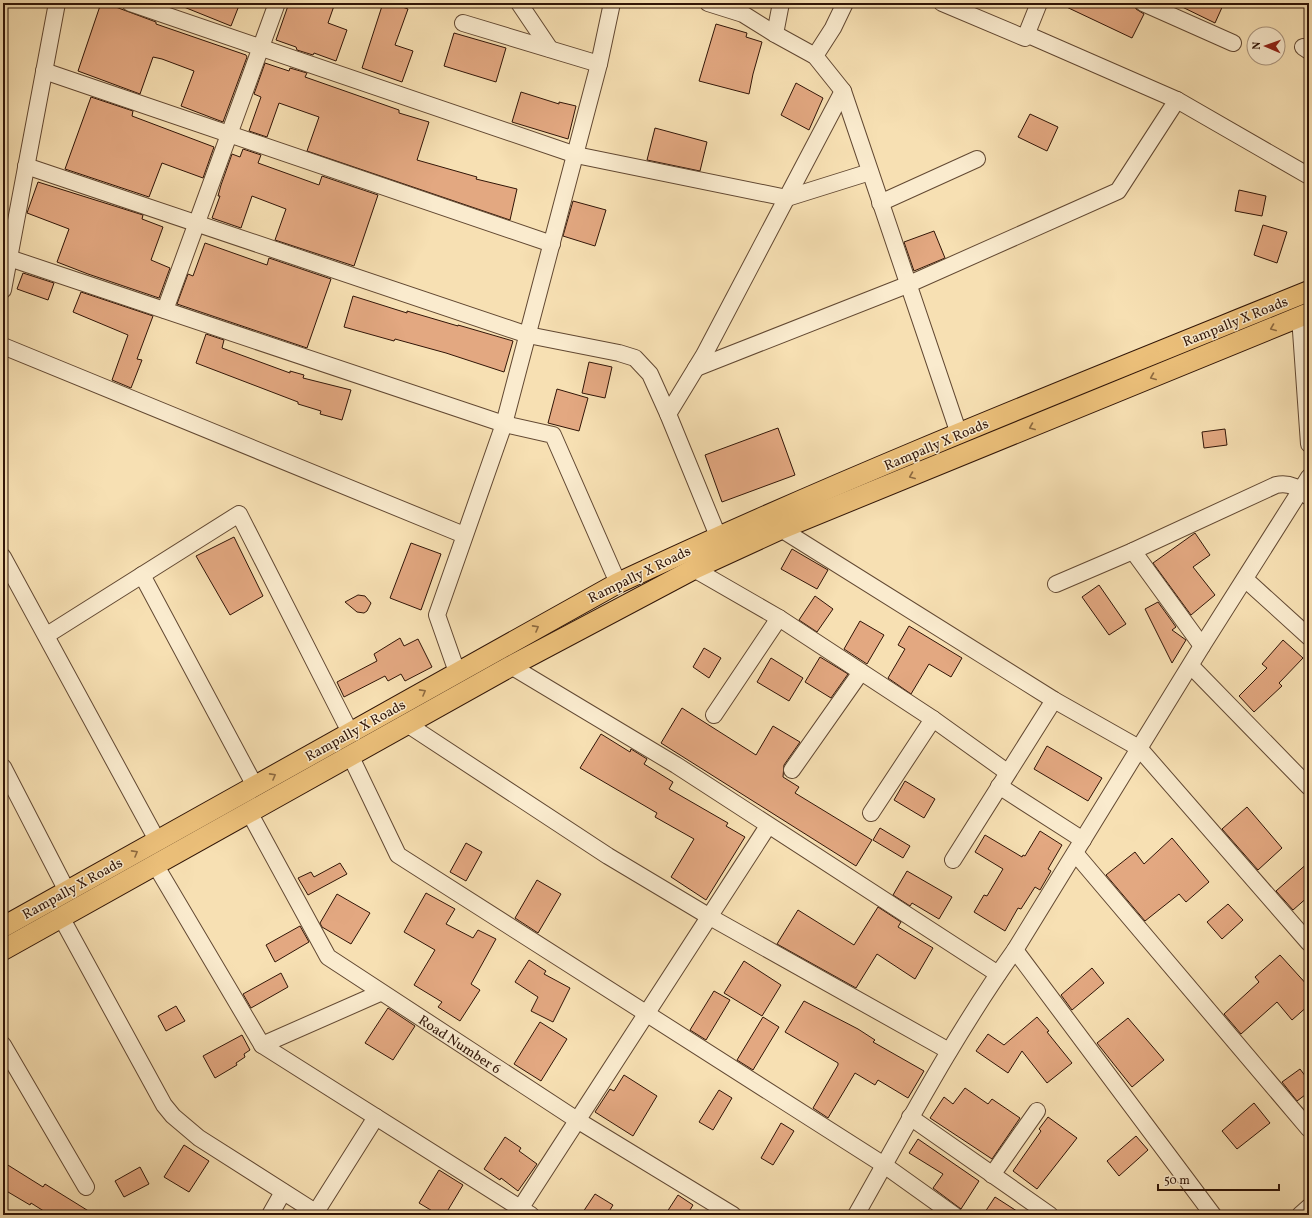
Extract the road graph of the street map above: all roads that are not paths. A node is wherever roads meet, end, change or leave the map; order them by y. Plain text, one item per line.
1 (57, 3) edge
2 (130, 3) edge
3 (277, 3) edge
4 (519, 3) edge
5 (612, 3) edge
6 (708, 3) edge
7 (781, 3) edge
8 (845, 3) edge
9 (942, 3) edge
10 (1039, 3) edge
11 (1143, 3) edge
12 (463, 22) dead end
13 (775, 34) junction
14 (1026, 34) junction
15 (1234, 43) dead end
16 (261, 48) junction
17 (550, 49) junction
18 (815, 56) junction
19 (599, 64) junction
20 (44, 71) junction
21 (843, 91) junction
22 (1177, 100) junction
23 (229, 134) junction
24 (576, 155) junction
25 (977, 159) dead end
26 (26, 166) junction
27 (870, 172) junction
28 (1309, 176) edge
29 (787, 198) junction
30 (880, 203) junction
31 (197, 223) junction
32 (552, 244) junction
33 (9, 258) junction
34 (907, 285) junction
35 (3, 290) edge
36 (1309, 291) edge
37 (165, 310) junction
38 (1304, 315) edge
39 (528, 335) junction
40 (3, 346) edge
41 (696, 368) junction
42 (668, 414) junction
43 (504, 424) junction
44 (959, 434) junction
45 (1309, 444) edge
46 (1306, 488) edge
47 (781, 529) junction
48 (464, 535) junction
49 (718, 536) junction
50 (1133, 551) junction
51 (3, 557) edge
52 (694, 569) junction
53 (142, 575) junction
54 (1245, 580) junction
55 (618, 583) junction
56 (1056, 584) dead end
57 (779, 618) junction
58 (47, 635) junction
59 (1309, 636) edge
60 (1202, 646) junction
61 (511, 666) junction
62 (1191, 666) junction
63 (457, 672) junction
64 (861, 672) junction
65 (1054, 700) junction
66 (714, 715) dead end
67 (933, 720) junction
68 (406, 724) junction
69 (350, 732) junction
70 (1139, 748) junction
71 (350, 755) junction
72 (3, 767) edge
73 (792, 770) dead end
74 (1007, 772) junction
75 (255, 786) junction
76 (999, 786) junction
77 (1309, 787) edge
78 (249, 812) junction
79 (871, 813) dead end
80 (768, 826) junction
81 (157, 840) junction
82 (1079, 847) junction
83 (953, 860) dead end
84 (156, 866) junction
85 (67, 891) junction
86 (61, 917) junction
87 (710, 917) junction
88 (3, 927) edge
89 (1309, 943) edge
90 (3, 950) edge
91 (1015, 950) junction
92 (998, 974) junction
93 (380, 993) junction
94 (647, 1014) junction
95 (3, 1045) edge
96 (262, 1045) junction
97 (950, 1051) junction
98 (1037, 1112) dead end
99 (376, 1117) junction
100 (910, 1117) junction
101 (577, 1120) junction
102 (1309, 1129) edge
103 (884, 1165) junction
104 (992, 1175) junction
105 (86, 1187) dead end
106 (283, 1192) junction
107 (1309, 1207) edge
108 (522, 1213) edge
109 (318, 1214) edge
110 (270, 1215) edge
111 (733, 1215) edge
112 (856, 1215) edge
113 (954, 1215) edge
114 (1050, 1215) edge
115 (1213, 1215) edge
116 (1300, 1215) edge

1 - 20 street
2 - 16 street
3 - 16 street
4 - 17 street
5 - 19 street
6 - 13 street
7 - 13 street
8 - 18 street
9 - 14 street
10 - 14 street
11 - 15 street
12 - 17 street
13 - 18 street
14 - 22 street
16 - 23 street
16 - 24 street
17 - 19 street
18 - 21 street
19 - 24 street
20 - 23 street
20 - 26 street
21 - 27 street
21 - 29 street
22 - 28 street
22 - 34 street
23 - 31 street
23 - 32 street
24 - 29 street
24 - 32 street
25 - 30 street
26 - 31 street
26 - 33 street
27 - 29 street
27 - 30 street
29 - 41 street
30 - 34 street
31 - 37 street
31 - 39 street
32 - 39 street
33 - 35 street
33 - 37 street
34 - 41 street
34 - 44 street
36 - 44 main road, Rampally X Roads
37 - 43 street
38 - 45 street
38 -> 47 main road
39 - 42 street
39 - 43 street
40 - 48 street
41 - 42 street
42 - 49 street
43 - 48 street
43 - 55 street
44 - 49 main road, Rampally X Roads
46 - 50 street
46 - 54 street
47 - 52 main road
47 - 65 street
48 - 63 street
49 - 55 main road, Rampally X Roads
50 - 56 street
50 - 60 street
51 - 58 street
52 - 57 street
52 - 61 main road
53 - 58 street
53 - 69 street
53 - 75 street
54 - 59 street
54 - 60 street
63 -> 55 main road, Rampally X Roads
57 - 64 street
57 - 66 street
58 - 81 street
60 - 62 street
61 - 68 main road
61 - 80 street
62 - 70 street
62 - 77 street
69 -> 63 main road, Rampally X Roads
64 - 67 street
64 - 73 street
65 - 70 street
65 - 74 street
67 - 74 street
67 - 79 street
68 - 71 main road
68 - 87 street
75 -> 69 main road, Rampally X Roads
70 - 82 street
70 - 89 street
71 - 78 main road
71 - 94 street
72 - 85 street
74 - 76 street
75 - 81 main road, Rampally X Roads
76 - 82 street
76 - 83 street
78 - 84 main road
78 - 93 street, Road Number 6
80 - 87 street
80 - 92 street
85 -> 81 main road, Rampally X Roads
82 - 91 street
82 - 102 street
84 - 86 main road
84 - 96 street
85 - 88 main road, Rampally X Roads
86 - 90 main road
86 - 106 street
87 - 94 street
87 - 97 street
91 - 92 street
91 - 115 street
92 - 97 street
93 - 96 street
93 - 101 street, Road Number 6
94 - 101 street
94 - 103 street
95 - 105 street
96 - 99 street
97 - 100 street
98 - 104 street
99 - 108 street
99 - 109 street
100 - 103 street
100 - 104 street
101 - 108 street
101 - 111 street, Road Number 6
103 - 112 street
103 - 113 street
104 - 114 street
106 - 109 street
106 - 110 street
107 - 116 street

